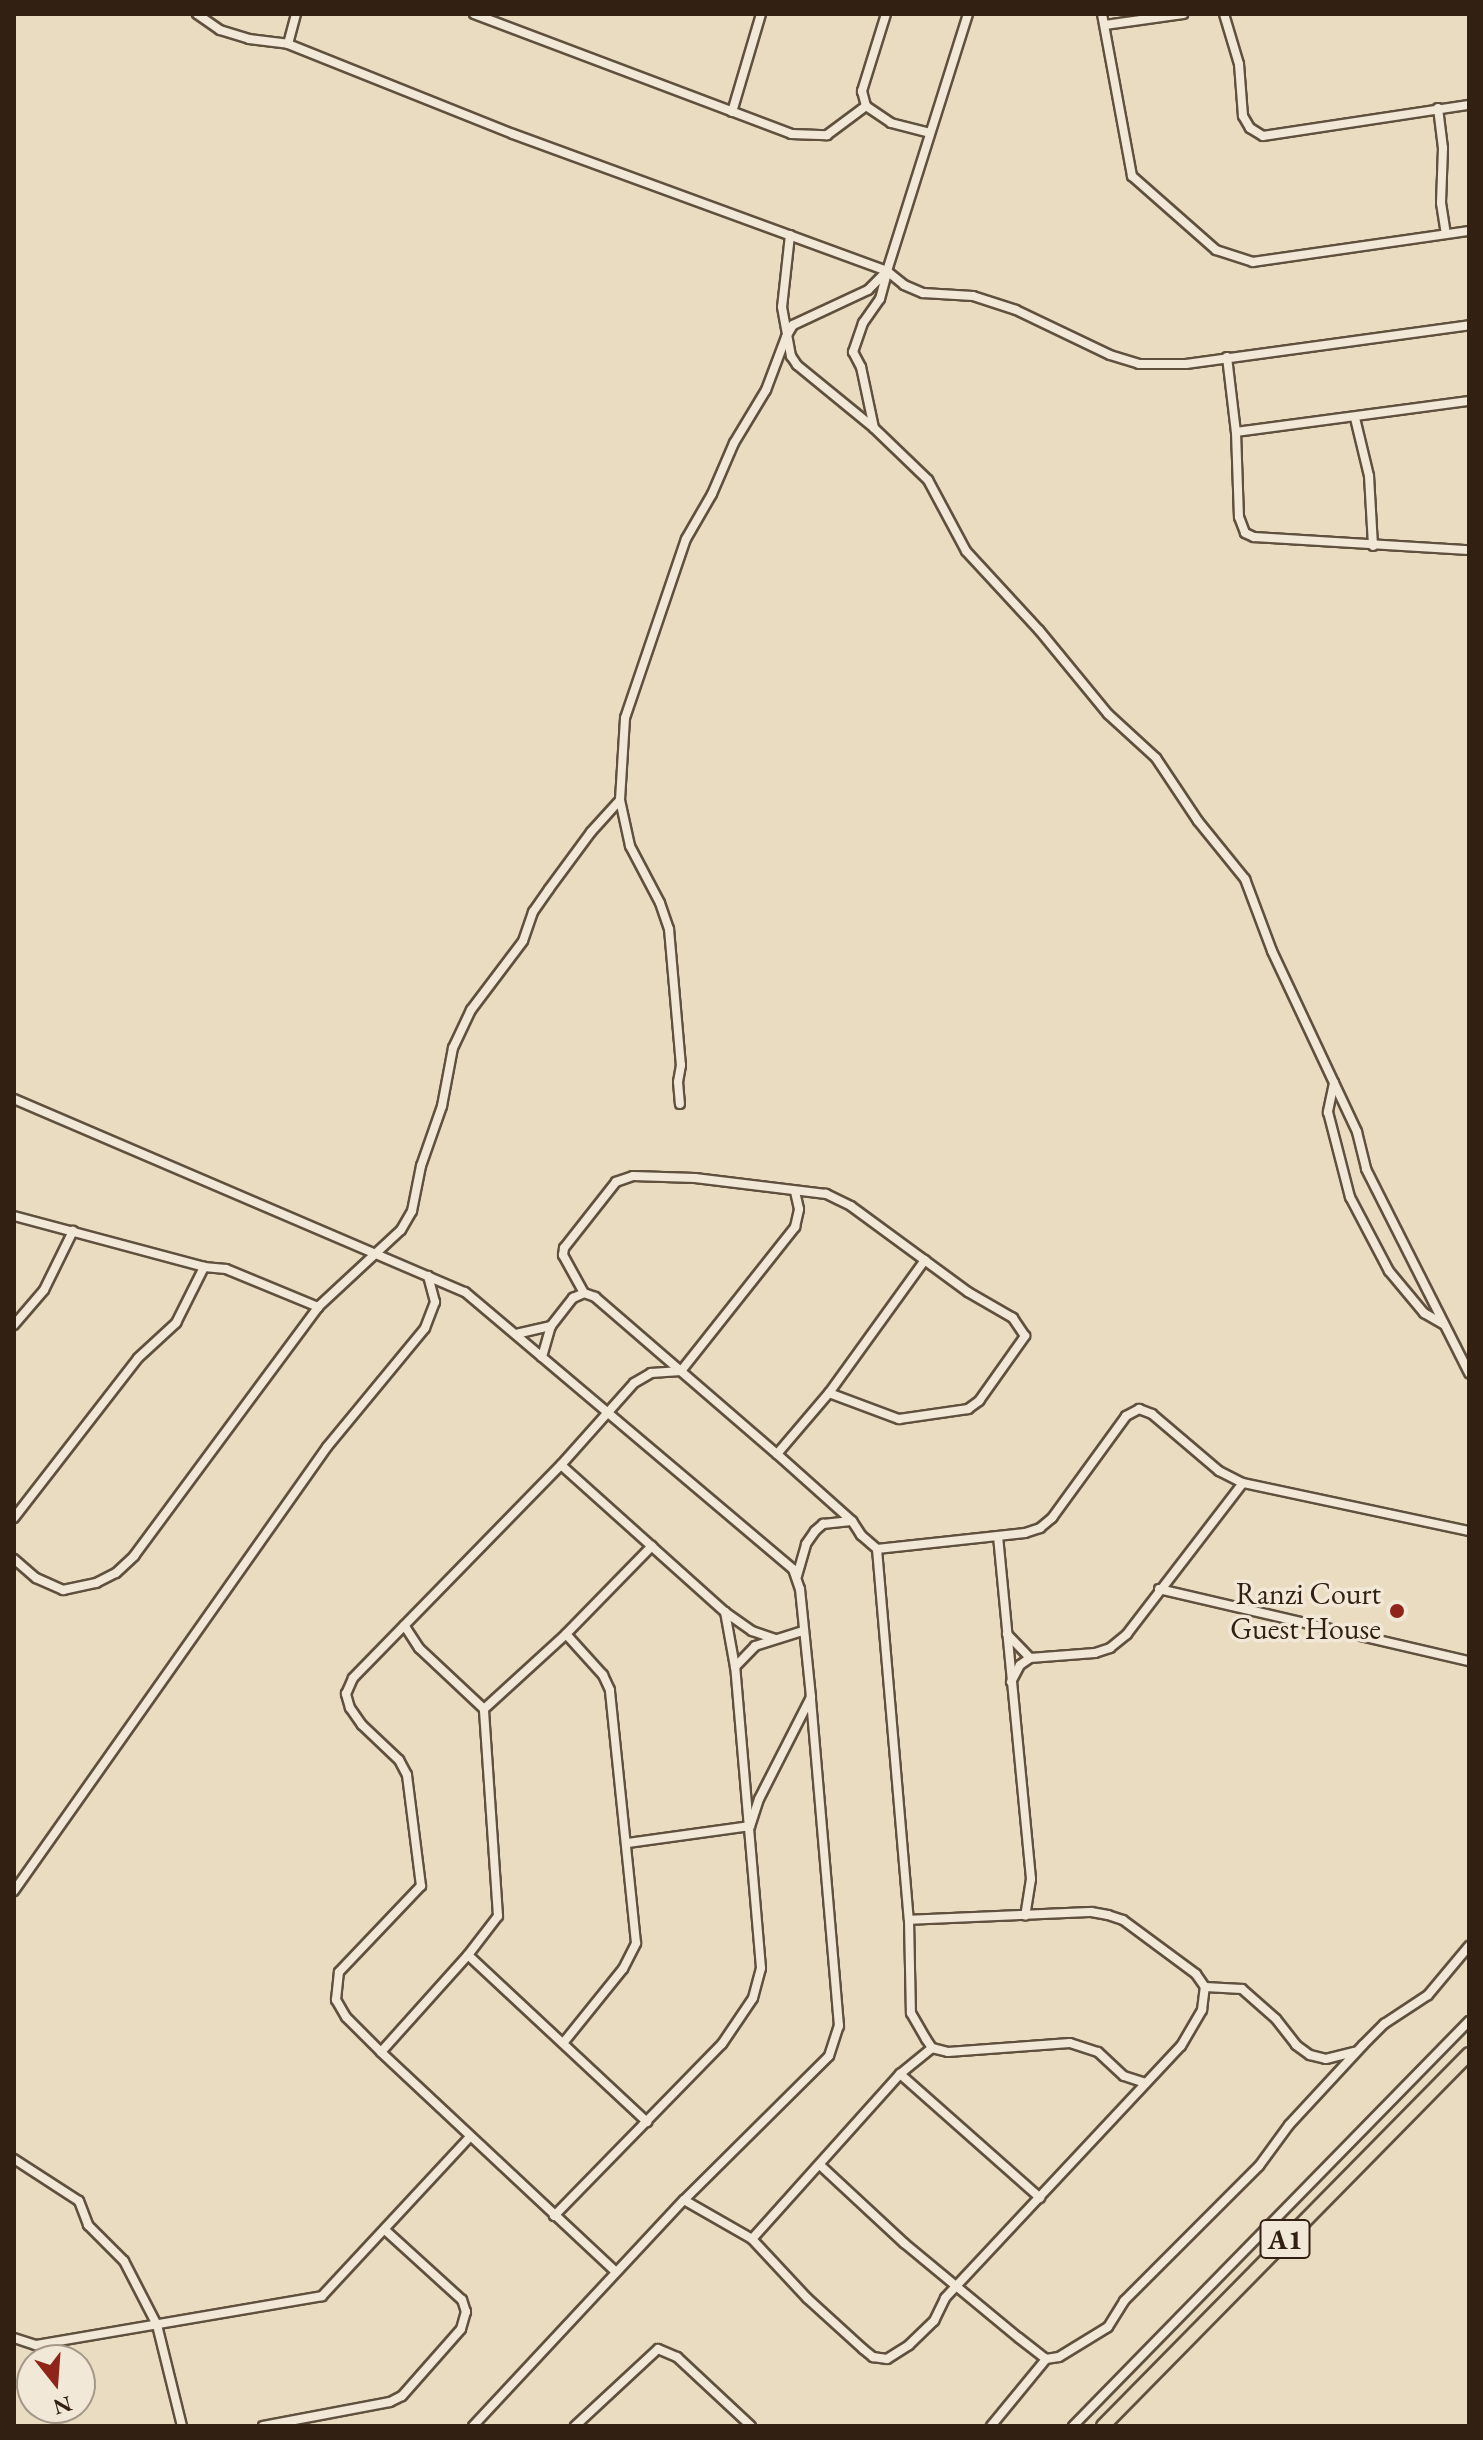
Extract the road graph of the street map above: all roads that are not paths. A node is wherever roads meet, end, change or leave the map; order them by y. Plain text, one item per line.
1 (197, 14) edge
2 (296, 14) edge
3 (474, 14) edge
4 (761, 14) edge
5 (886, 14) edge
6 (968, 14) edge
7 (1102, 14) edge
8 (1183, 14) edge
9 (1224, 14) edge
10 (1105, 25) junction
11 (288, 44) junction
12 (1469, 105) edge
13 (866, 106) junction
14 (1438, 108) junction
15 (732, 112) junction
16 (930, 133) junction
17 (1469, 231) edge
18 (1446, 234) junction
19 (790, 235) junction
20 (887, 271) junction
21 (1469, 325) edge
22 (786, 337) junction
23 (1227, 357) junction
24 (1469, 401) edge
25 (1355, 418) junction
26 (874, 428) junction
27 (1236, 432) junction
28 (1373, 546) junction
29 (1469, 550) edge
30 (620, 800) junction
31 (1335, 1083) junction
32 (14, 1099) edge
33 (680, 1104) dead end
34 (795, 1191) junction
35 (14, 1216) edge
36 (73, 1231) junction
37 (377, 1253) junction
38 (925, 1260) junction
39 (204, 1267) junction
40 (428, 1276) junction
41 (584, 1293) junction
42 (318, 1307) junction
43 (1443, 1324) junction
44 (14, 1325) edge
45 (551, 1326) junction
46 (516, 1334) junction
47 (542, 1357) junction
48 (681, 1371) junction
49 (1469, 1373) edge
50 (829, 1393) junction
51 (608, 1414) junction
52 (777, 1454) junction
53 (561, 1465) junction
54 (1243, 1483) junction
55 (14, 1518) edge
56 (852, 1521) junction
57 (1469, 1531) edge
58 (998, 1536) junction
59 (652, 1546) junction
60 (877, 1549) junction
61 (14, 1559) edge
62 (797, 1576) junction
63 (1159, 1589) junction
64 (725, 1612) junction
65 (404, 1625) junction
66 (803, 1631) junction
67 (1006, 1633) junction
68 (566, 1634) junction
69 (775, 1639) junction
70 (1030, 1658) junction
71 (1469, 1661) edge
72 (735, 1667) junction
73 (1011, 1683) junction
74 (811, 1697) junction
75 (484, 1709) junction
76 (768, 1783) junction
77 (747, 1790) junction
78 (750, 1826) junction
79 (628, 1843) junction
80 (14, 1891) edge
81 (1025, 1916) junction
82 (909, 1920) junction
83 (1469, 1946) edge
84 (468, 1955) junction
85 (1205, 1987) junction
86 (1469, 2021) edge
87 (564, 2042) junction
88 (932, 2048) junction
89 (1357, 2051) junction
90 (381, 2052) junction
91 (1469, 2054) edge
92 (900, 2074) junction
93 (1146, 2083) junction
94 (647, 2122) junction
95 (470, 2137) junction
96 (14, 2159) edge
97 (820, 2165) junction
98 (1040, 2198) junction
99 (684, 2200) junction
100 (554, 2216) junction
101 (385, 2230) junction
102 (752, 2239) junction
103 (616, 2272) junction
104 (956, 2287) junction
105 (157, 2325) junction
106 (14, 2338) edge
107 (1046, 2359) junction
108 (182, 2426) edge
109 (263, 2426) edge
110 (473, 2426) edge
111 (575, 2426) edge
112 (751, 2426) edge
113 (991, 2426) edge
114 (1073, 2426) edge
115 (1103, 2426) edge

1 - 11 street
2 - 11 street
3 - 15 street
4 - 15 street
5 - 13 street
6 - 16 street
7 - 10 street
8 - 10 street
9 - 14 street
10 - 18 street
11 - 19 street
12 - 14 street
13 - 15 street
13 - 16 street
14 - 18 street
16 - 20 street
17 - 18 street
19 - 20 street
19 - 22 street
20 - 22 street
20 - 23 street
20 - 26 street
21 - 23 street
22 - 26 street
22 - 30 street
23 - 27 street
24 - 25 street
25 - 27 street
25 - 28 street
26 - 31 street
27 - 28 street
28 - 29 street
30 - 33 street
30 - 37 street
31 - 43 street
31 - 43 street
32 - 37 street
34 - 38 street
34 - 41 street
34 - 48 street
35 - 36 street
36 - 39 street
36 - 44 street
37 - 40 street
37 - 42 street
38 - 50 street
38 - 50 street
39 - 42 street
39 - 55 street
40 - 46 street
40 - 80 street
41 - 45 street
41 - 48 street
42 - 61 street
43 - 49 street
45 - 46 street
45 - 47 street
46 - 47 street
47 - 51 street
48 - 51 street
48 - 52 street
50 - 52 street
51 - 53 street
51 - 62 street
52 - 56 street
53 - 59 street
53 - 65 street
54 - 57 street
54 - 58 street
54 - 63 street
56 - 60 street
56 - 62 street
58 - 60 street
58 - 67 street
59 - 64 street
59 - 68 street
60 - 82 street
62 - 66 street
63 - 70 street
63 - 71 street
64 - 69 street
64 - 72 street
65 - 75 street
65 - 90 street
66 - 69 street
66 - 74 street
67 - 70 street
67 - 73 street
68 - 75 street
68 - 79 street
69 - 72 street
70 - 73 street
72 - 77 street
73 - 81 street
74 - 76 street
74 - 99 street
75 - 84 street
76 - 77 street
76 - 78 street
77 - 78 street
78 - 79 street
78 - 94 street
79 - 87 street
81 - 82 street
81 - 85 street
82 - 88 street
83 - 89 street
84 - 87 street
84 - 90 street
85 - 89 street
85 - 93 street
86 - 114 street
87 - 94 street
88 - 92 street
88 - 93 street
89 - 107 street
90 - 95 street
91 - 115 highway, A1
92 - 97 street
92 - 98 street
93 - 98 street
94 - 100 street
95 - 100 street
95 - 101 street
96 - 105 street
97 - 102 street
97 - 104 street
98 - 104 street
99 - 102 street
99 - 103 street
100 - 103 street
101 - 105 street
101 - 109 street
102 - 104 street
103 - 110 street
104 - 107 street
105 - 106 street
105 - 108 street
107 - 113 street
111 - 112 street

